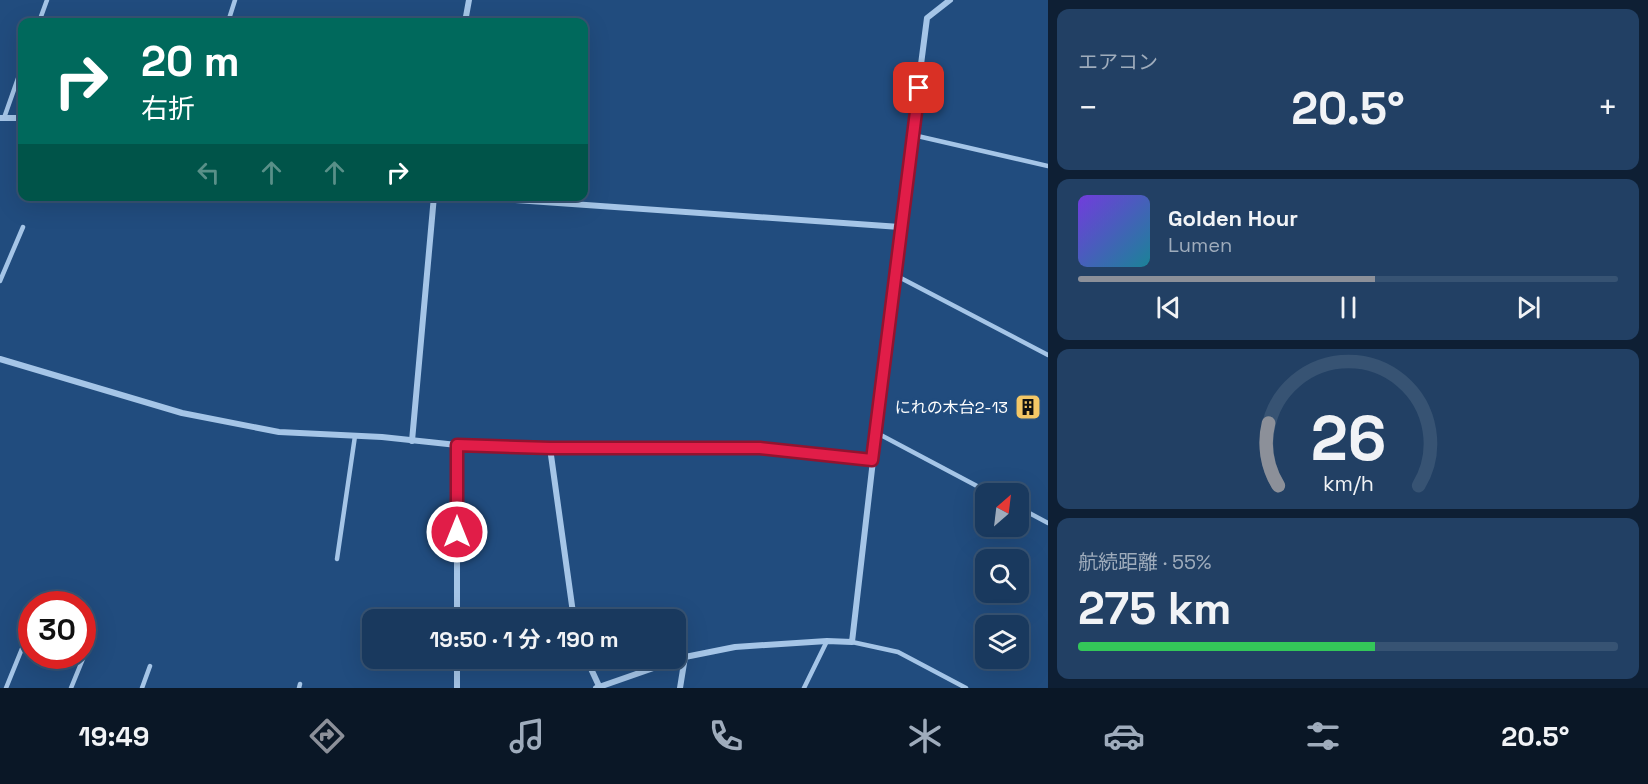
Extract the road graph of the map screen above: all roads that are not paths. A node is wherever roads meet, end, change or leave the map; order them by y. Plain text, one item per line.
1 (47, 0) edge
2 (235, 0) edge
3 (469, 0) edge
4 (950, 0) edge
5 (40, 18) edge
6 (229, 18) edge
7 (466, 18) edge
8 (18, 77) edge
9 (2, 118) edge
10 (18, 118) edge
11 (913, 135) junction
12 (1048, 166) edge
13 (434, 201) edge
14 (528, 201) edge
15 (23, 227) dead end
16 (900, 227) junction
17 (895, 275) junction
18 (0, 280) edge
19 (1048, 356) edge
20 (0, 359) edge
21 (877, 433) junction
22 (355, 436) junction
23 (412, 441) junction
24 (457, 445) junction
25 (550, 448) junction
26 (872, 460) junction
27 (975, 485) edge
28 (1029, 513) edge
29 (1048, 523) edge
30 (337, 559) dead end
31 (457, 609) edge
32 (572, 609) edge
33 (827, 642) junction
34 (852, 642) junction
35 (686, 657) edge
36 (18, 658) edge
37 (150, 666) dead end
38 (79, 669) edge
39 (457, 669) edge
40 (591, 669) edge
41 (650, 669) edge
42 (683, 669) edge
43 (598, 687) edge
44 (6, 688) edge
45 (71, 688) edge
46 (142, 688) edge
47 (457, 688) edge
48 (680, 688) edge
49 (804, 688) edge
50 (966, 688) edge

1 - 5 lane
2 - 6 lane
3 - 7 street
4 - 11 street
8 - 9 lane
9 - 10 street
11 - 12 lane
11 - 16 street
13 - 23 street
14 - 16 street
15 - 18 lane
16 - 17 street
17 - 19 lane
17 - 21 street
20 - 22 street
21 - 26 street
21 - 27 lane
22 - 23 street
22 - 30 lane
23 - 24 street
24 - 25 street
24 - 31 street
25 - 26 street
25 - 32 street
26 - 34 street
28 - 29 lane
33 - 34 street
33 - 35 street
33 - 49 lane
34 - 50 lane
36 - 44 lane
37 - 46 lane
38 - 45 lane
39 - 47 street
40 - 43 street
41 - 43 street
42 - 48 street

